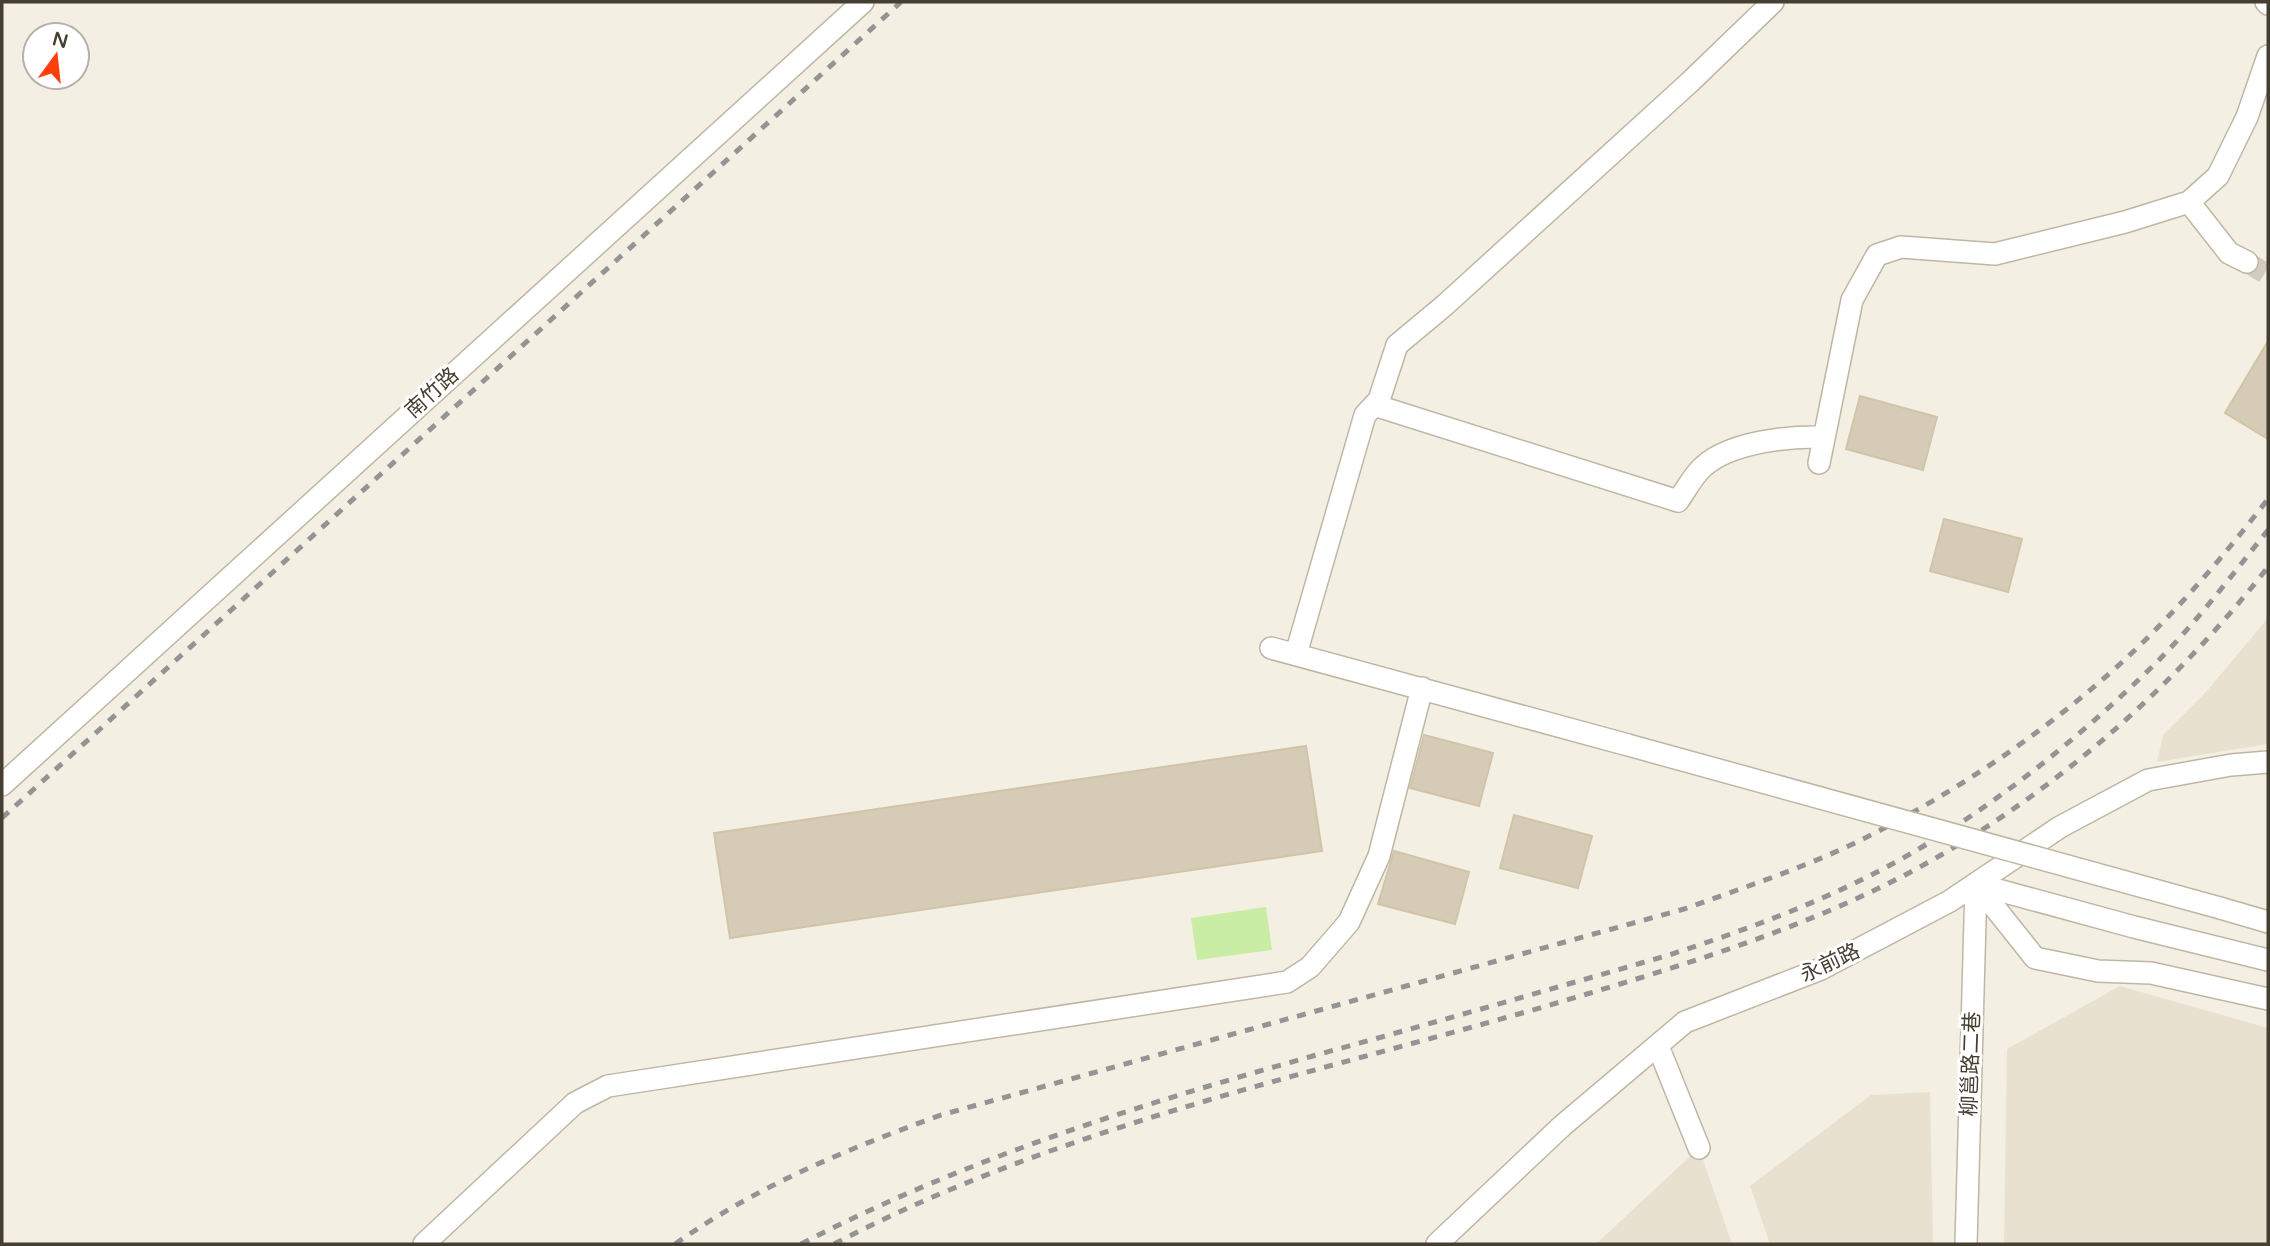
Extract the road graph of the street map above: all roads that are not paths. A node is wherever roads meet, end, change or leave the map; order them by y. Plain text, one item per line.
1 (863, 2) edge
2 (1773, 2) edge
3 (2268, 56) edge
4 (2189, 202) junction
5 (2247, 262) tunnel mouth
6 (1374, 405) junction
7 (1824, 437) junction
8 (1819, 463) dead end
9 (1271, 648) dead end
10 (1296, 654) junction
11 (1422, 688) junction
12 (2268, 762) edge
13 (2, 785) edge
14 (1976, 884) junction
15 (2268, 922) edge
16 (2268, 960) edge
17 (2268, 999) edge
18 (1658, 1046) junction
19 (1699, 1148) dead end
20 (424, 1244) edge
21 (1437, 1244) edge
22 (1966, 1244) edge

1 - 13 street, 南竹路
2 - 6 street
3 - 4 street
4 - 5 street
4 - 7 street
6 - 7 street
6 - 10 street
7 - 8 street
9 - 10 street
10 - 11 street
11 - 15 street, bridge
11 - 20 street
12 - 14 street, 永前路
14 - 16 street
14 - 17 street
14 - 18 street, 永前路
14 - 22 street, 柳邕路二巷
18 - 19 street
18 - 21 street, 永前路

